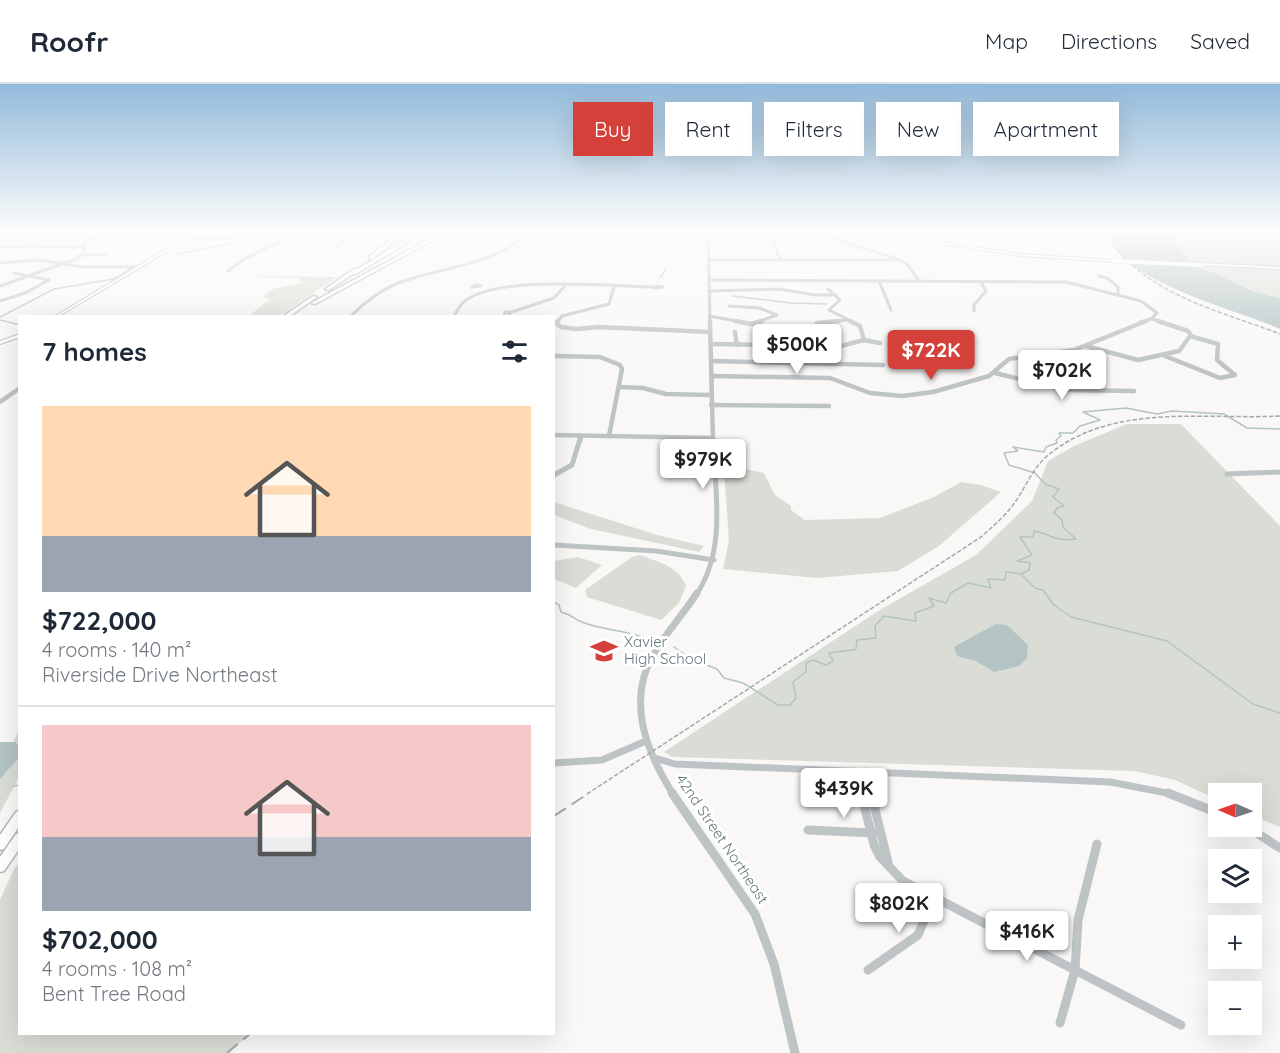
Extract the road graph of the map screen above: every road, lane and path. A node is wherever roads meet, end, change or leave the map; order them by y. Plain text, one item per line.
1 (27, 275) joint
2 (126, 275) edge
3 (345, 275) edge
4 (350, 275) edge
5 (359, 275) edge
6 (363, 275) edge
7 (419, 275) edge
8 (709, 275) edge
9 (915, 275) edge
10 (1099, 276) dead end
11 (709, 280) junction
12 (879, 281) junction
13 (919, 281) junction
14 (981, 282) junction
15 (0, 286) edge
16 (564, 286) junction
17 (614, 287) junction
18 (653, 287) dead end
19 (479, 288) dead end
20 (828, 289) dead end
21 (709, 291) junction
22 (487, 292) junction
23 (319, 294) junction
24 (836, 295) junction
25 (1118, 296) junction
26 (0, 301) edge
27 (313, 303) junction
28 (729, 306) dead end
29 (891, 310) dead end
30 (974, 311) dead end
31 (508, 313) dead end
32 (59, 315) edge
33 (288, 315) edge
34 (295, 315) edge
35 (352, 315) edge
36 (455, 315) edge
37 (710, 316) junction
38 (1152, 319) junction
39 (848, 320) junction
40 (817, 322) dead end
41 (710, 332) junction
42 (735, 332) dead end
43 (773, 333) dead end
44 (18, 336) edge
45 (810, 336) dead end
46 (1190, 336) junction
47 (864, 340) junction
48 (0, 343) edge
49 (880, 343) dead end
50 (711, 344) junction
51 (737, 345) junction
52 (776, 345) junction
53 (814, 345) junction
54 (1086, 346) junction
55 (555, 356) edge
56 (1164, 356) junction
57 (711, 361) junction
58 (883, 365) dead end
59 (995, 373) junction
60 (711, 376) junction
61 (619, 387) junction
62 (18, 389) edge
63 (1134, 391) dead end
64 (711, 395) junction
65 (0, 402) edge
66 (711, 405) junction
67 (829, 406) dead end
68 (555, 435) edge
69 (580, 436) junction
70 (609, 436) junction
71 (712, 438) junction
72 (1280, 472) edge
73 (1227, 474) dead end
74 (555, 475) edge
75 (555, 545) edge
76 (714, 560) junction
77 (646, 741) junction
78 (654, 757) junction
79 (555, 763) edge
80 (855, 771) junction
81 (867, 771) junction
82 (1208, 809) edge
83 (18, 818) edge
84 (808, 830) dead end
85 (875, 833) junction
86 (1262, 836) edge
87 (18, 841) edge
88 (1097, 844) dead end
89 (0, 845) edge
90 (1280, 848) edge
91 (0, 867) edge
92 (933, 899) junction
93 (868, 970) dead end
94 (1075, 970) junction
95 (1060, 1023) dead end
96 (1181, 1025) dead end
97 (795, 1053) edge

1 - 15 street
1 - 26 street
2 - 32 main road
3 - 23 highway
4 - 23 highway
5 - 27 highway
6 - 27 highway
7 - 35 street
8 - 11 street, 42nd Street Northeast
9 - 13 street
10 - 25 street
11 - 12 street
11 - 21 street, 42nd Street Northeast
12 - 13 street
12 - 29 street
13 - 14 street
14 - 25 street
14 - 30 street
16 - 17 street
16 - 22 street
16 - 31 street
17 - 18 street
17 - 41 street
19 - 22 street
20 - 24 street
21 - 24 street
21 - 37 street, 42nd Street Northeast
22 - 36 street
23 - 33 highway
24 - 39 street
25 - 38 street
27 - 34 highway
28 - 37 street
37 - 41 street, 42nd Street Northeast
38 - 46 street
38 - 54 street
39 - 40 street
39 - 47 street
41 - 50 street, 42nd Street Northeast
42 - 51 street
43 - 52 street
44 - 48 main road
45 - 53 street
46 - 56 street
46 - 56 street
47 - 49 street
47 - 53 street
50 - 51 street
50 - 57 street, 42nd Street Northeast
51 - 52 street
52 - 53 street
54 - 56 street
54 - 59 street
55 - 61 street
57 - 58 street
57 - 60 street, 42nd Street Northeast
59 - 60 street
59 - 63 street
60 - 64 street, 42nd Street Northeast
61 - 64 street
61 - 70 street
62 - 65 street
64 - 66 street, 42nd Street Northeast
66 - 67 street
66 - 71 street, 42nd Street Northeast
68 - 69 street
69 - 70 street
69 - 74 street
70 - 71 street
71 - 76 street, 42nd Street Northeast
72 - 73 street
75 - 76 street
76 - 77 street, 42nd Street Northeast
77 - 78 street, 42nd Street Northeast
77 - 79 street
78 - 80 street
78 - 97 street, 42nd Street Northeast
80 - 81 street
80 - 85 street
81 - 82 street
81 - 85 street
83 - 89 highway
84 - 85 street
85 - 92 street
86 - 90 street
87 - 91 highway
88 - 94 street
92 - 93 street
92 - 94 street
94 - 95 street
94 - 96 street

